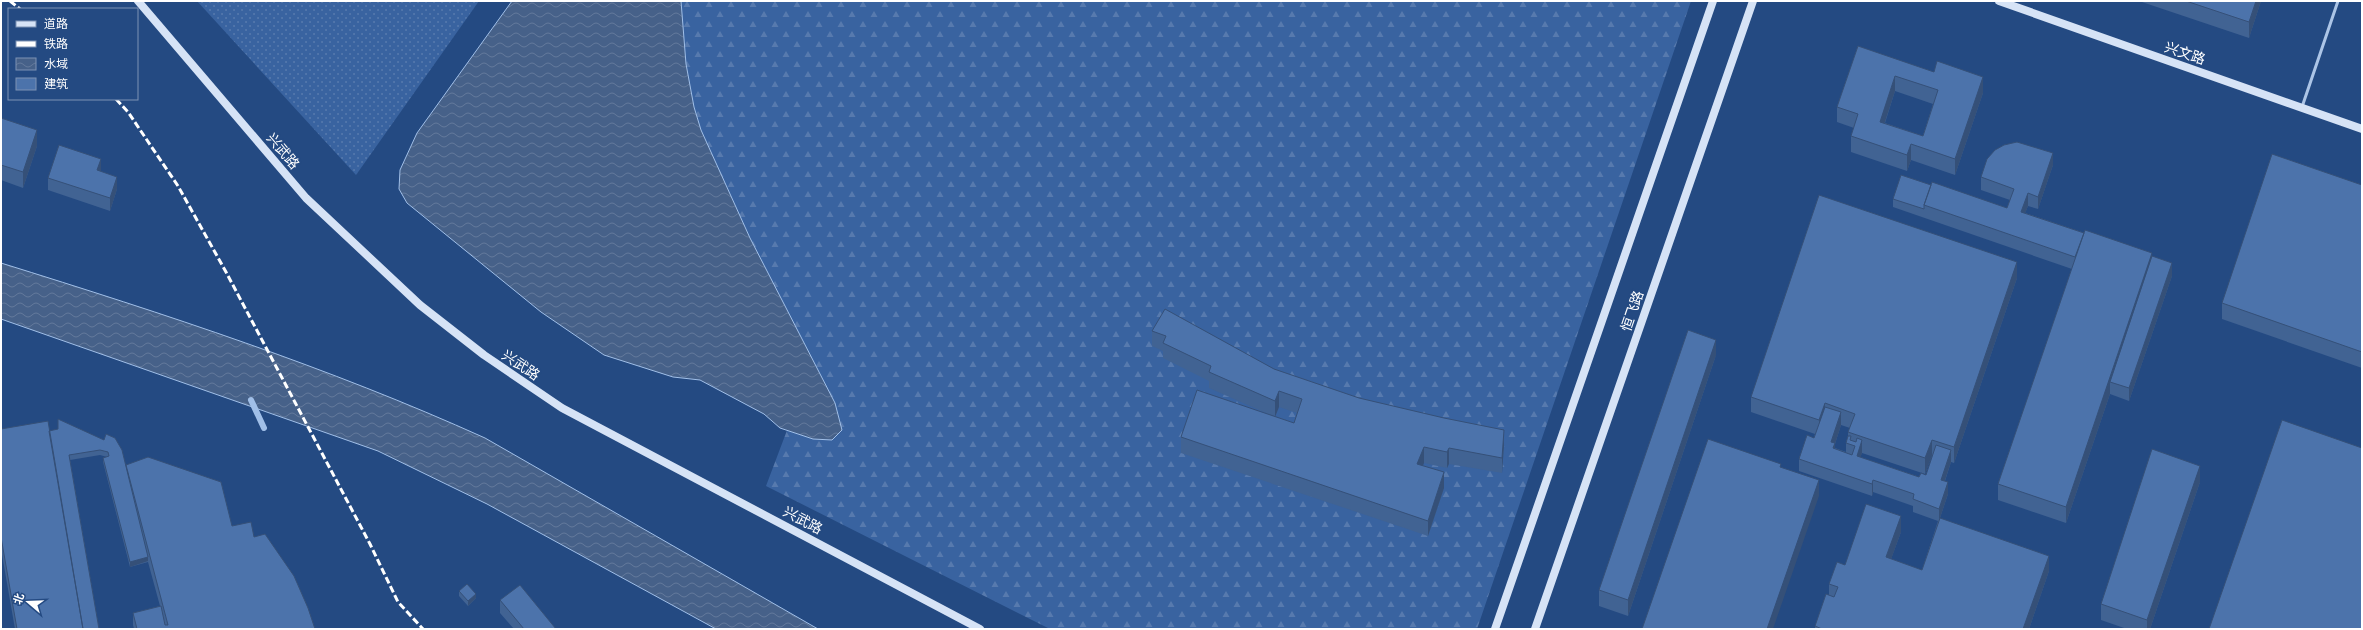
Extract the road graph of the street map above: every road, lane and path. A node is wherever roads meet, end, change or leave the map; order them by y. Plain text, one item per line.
1 (138, 1) edge
2 (1713, 1) edge
3 (1753, 1) edge
4 (1999, 1) edge
5 (2338, 1) edge
6 (2302, 108) junction
7 (2362, 129) edge
8 (980, 629) edge
9 (1495, 629) edge
10 (1535, 629) edge

1 - 8 street, 兴武路
2 - 9 street, 恒飞路
3 - 10 street, 恒飞路
4 - 6 street, 兴文路
5 - 6 lane
6 - 7 street, 兴文路

